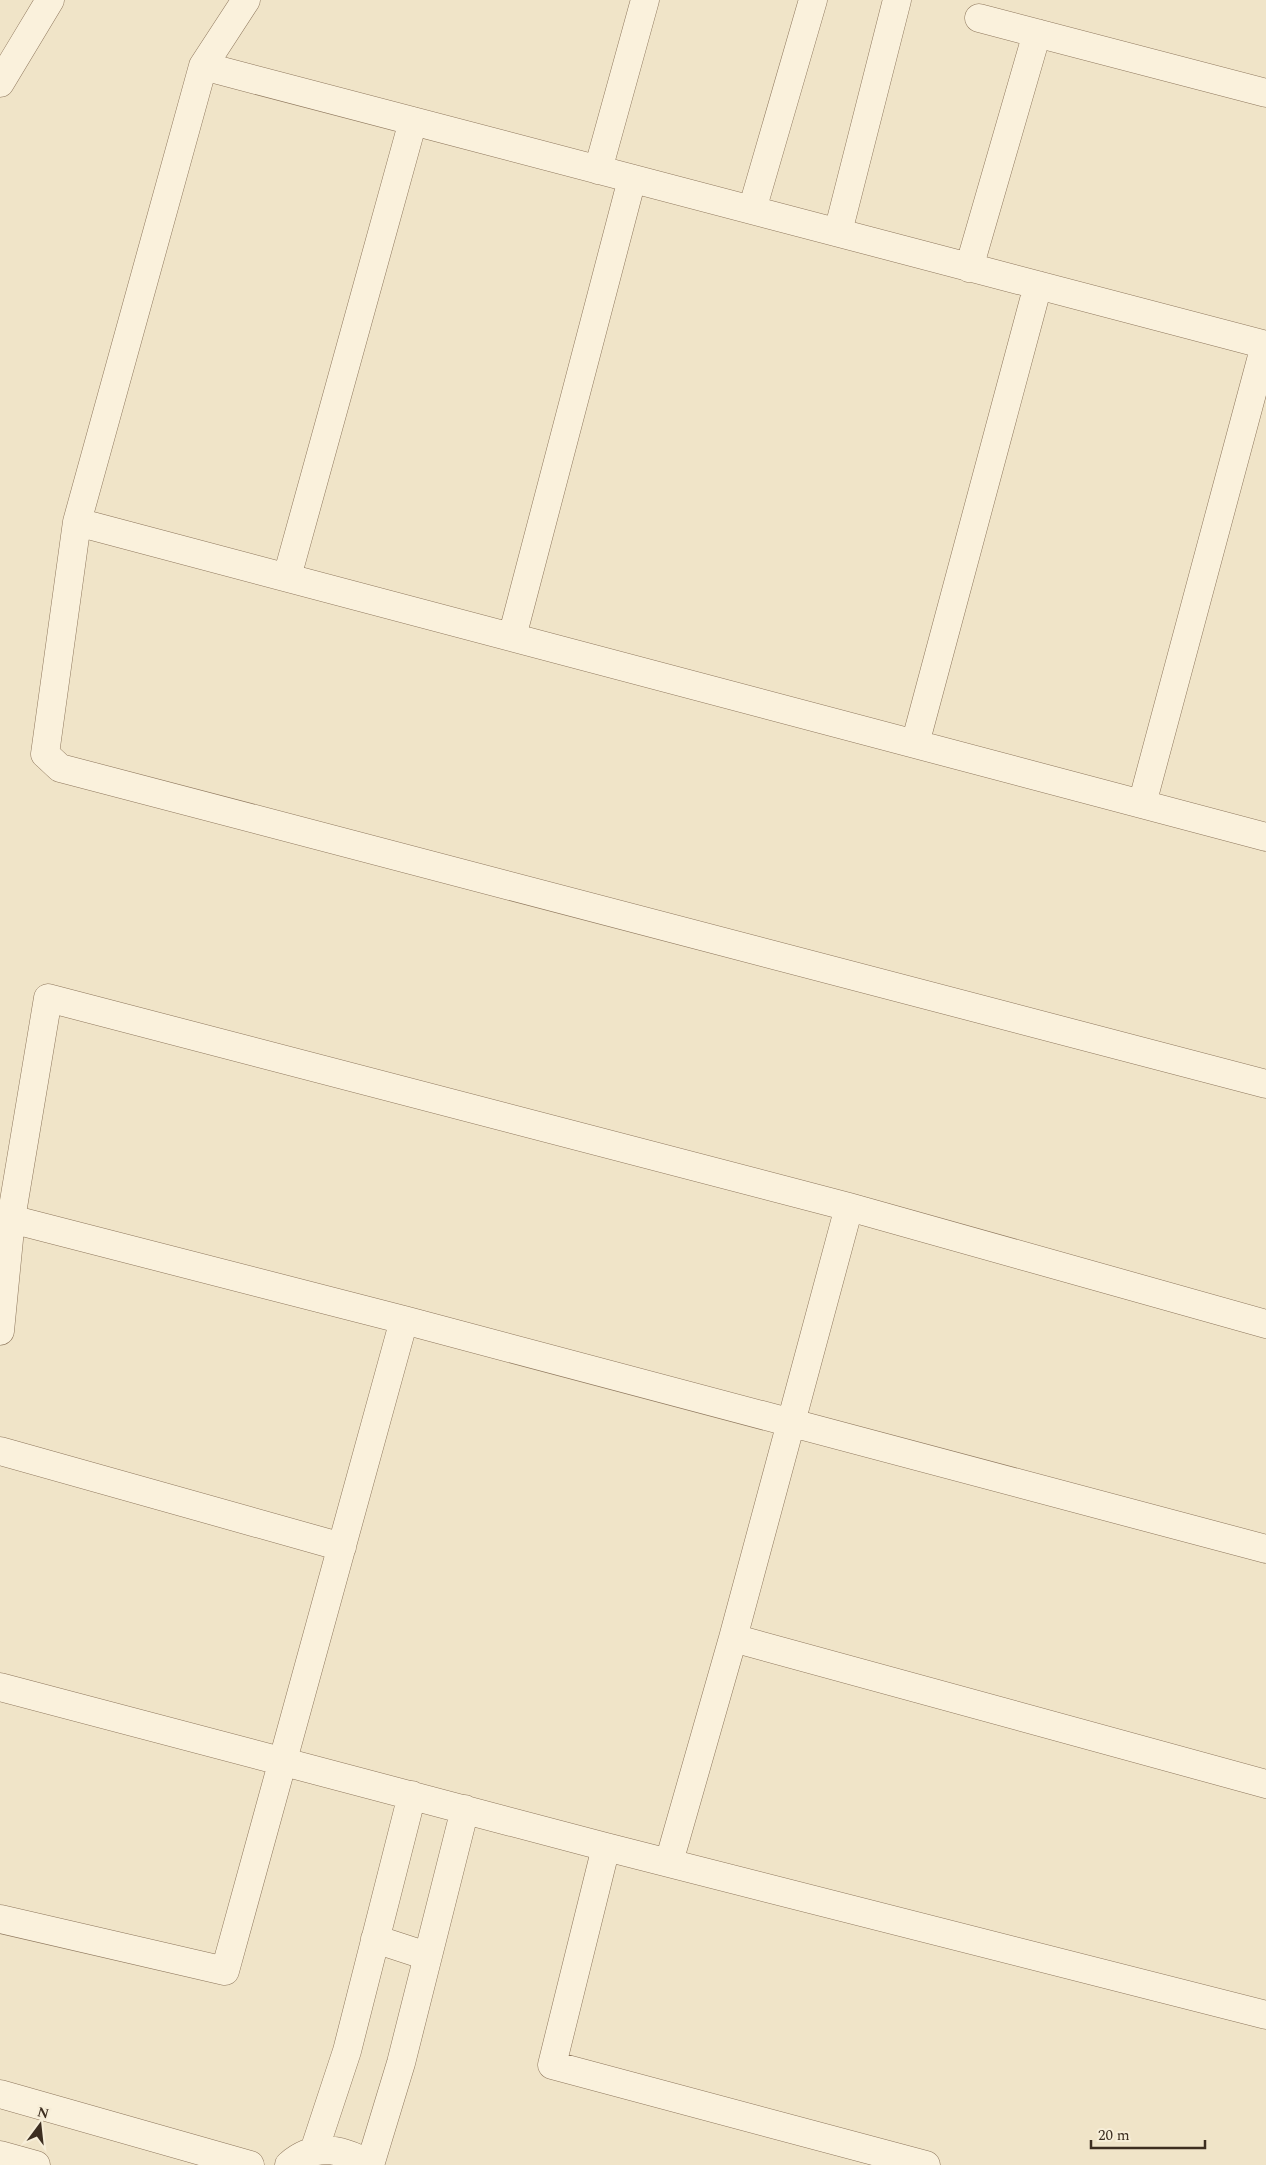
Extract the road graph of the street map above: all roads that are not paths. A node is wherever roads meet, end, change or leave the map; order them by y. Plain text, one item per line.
1 (50, 0) edge
2 (246, 0) edge
3 (645, 0) edge
4 (813, 0) edge
5 (897, 0) edge
6 (979, 18) dead end
7 (1037, 33) junction
8 (204, 66) junction
9 (0, 83) edge
10 (1266, 93) edge
11 (414, 121) junction
12 (598, 170) junction
13 (632, 178) junction
14 (752, 210) junction
15 (838, 232) junction
16 (969, 268) junction
17 (1038, 286) junction
18 (1266, 345) edge
19 (77, 522) junction
20 (287, 578) junction
21 (512, 637) junction
22 (916, 744) junction
23 (1142, 804) junction
24 (1266, 837) edge
25 (1266, 1084) edge
26 (849, 1207) junction
27 (11, 1219) junction
28 (404, 1320) junction
29 (1266, 1324) edge
30 (0, 1331) edge
31 (792, 1423) junction
32 (0, 1451) edge
33 (342, 1547) junction
34 (1266, 1549) edge
35 (733, 1638) junction
36 (0, 1687) edge
37 (282, 1761) junction
38 (1266, 1784) edge
39 (412, 1795) junction
40 (465, 1809) junction
41 (606, 1847) junction
42 (669, 1862) junction
43 (0, 1919) edge
44 (375, 1939) junction
45 (428, 1956) junction
46 (1266, 2015) edge
47 (0, 2094) edge
48 (314, 2151) junction
49 (0, 2155) edge
50 (36, 2165) edge
51 (250, 2165) edge
52 (289, 2165) edge
53 (370, 2165) edge
54 (926, 2165) edge

1 - 9 street
2 - 8 street
3 - 12 street
4 - 14 street
5 - 15 street
6 - 7 street
7 - 10 street
7 - 16 street
8 - 11 street
8 - 19 street
11 - 12 street
11 - 20 street
12 - 13 street
13 - 14 street
13 - 21 street
14 - 15 street
15 - 16 street
16 - 17 street
17 - 18 street
17 - 22 street
18 - 23 street
19 - 20 street
19 - 25 street
20 - 21 street
21 - 22 street
22 - 23 street
23 - 24 street
26 - 27 street
26 - 29 street
26 - 31 street
27 - 28 street
27 - 30 street
28 - 31 street
28 - 33 street
31 - 34 street
31 - 35 street
32 - 33 street
33 - 37 street
35 - 38 street
35 - 42 street
36 - 37 street
37 - 39 street
37 - 43 street
39 - 40 street
39 - 44 street
40 - 41 street
40 - 45 street
41 - 42 street
41 - 54 street
42 - 46 street
44 - 45 street
44 - 48 street
45 - 53 street
47 - 51 street
48 - 52 street
48 - 53 street
49 - 50 street

